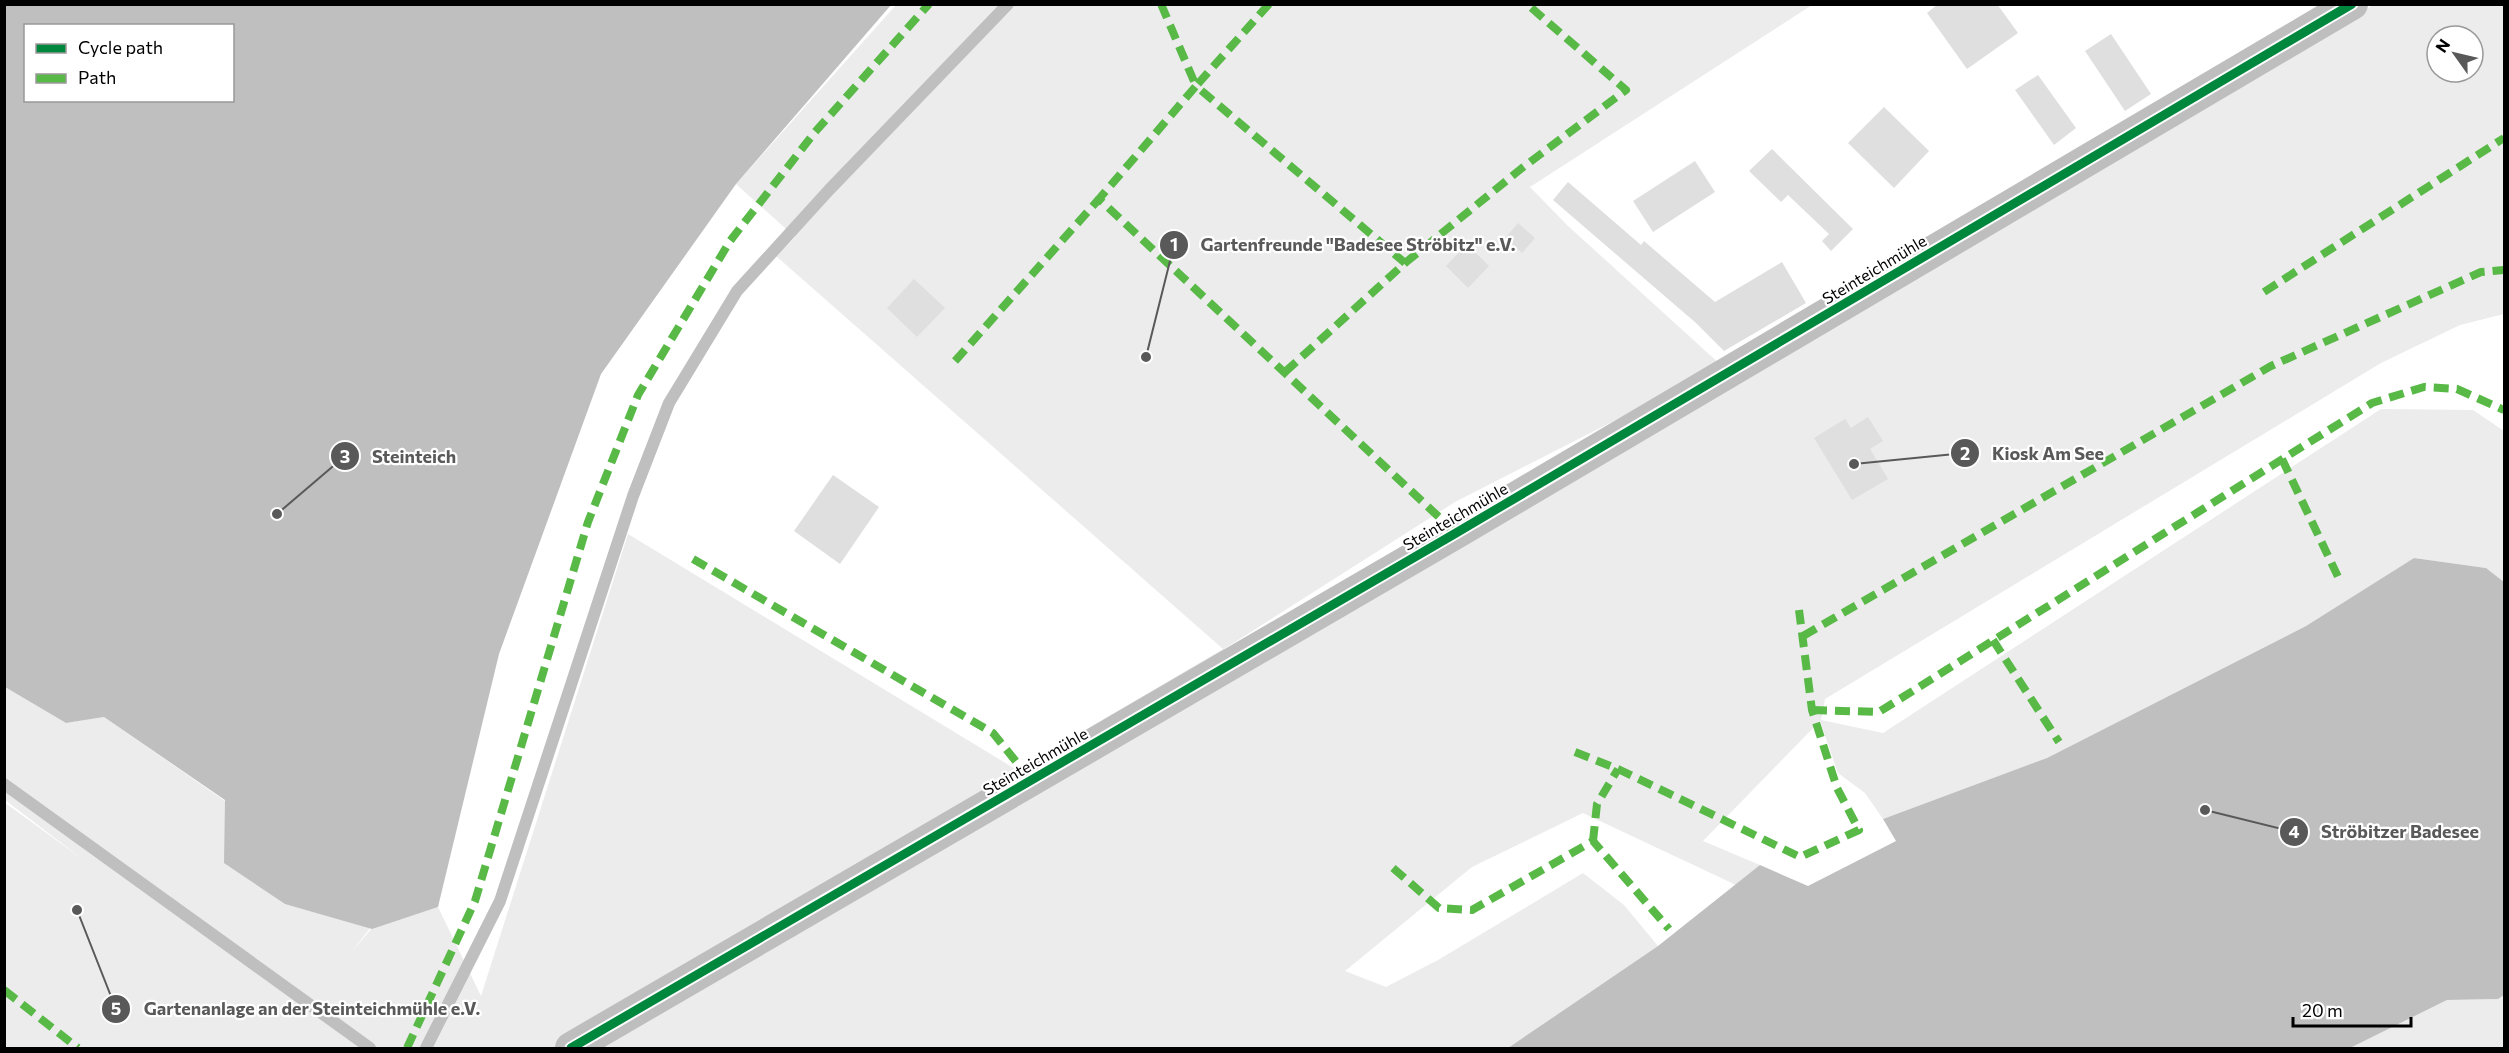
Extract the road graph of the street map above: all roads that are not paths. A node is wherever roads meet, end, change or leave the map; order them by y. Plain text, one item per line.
1 (2352, 4) edge
2 (571, 1048) edge

1 - 2 street, Steinteichmühle

